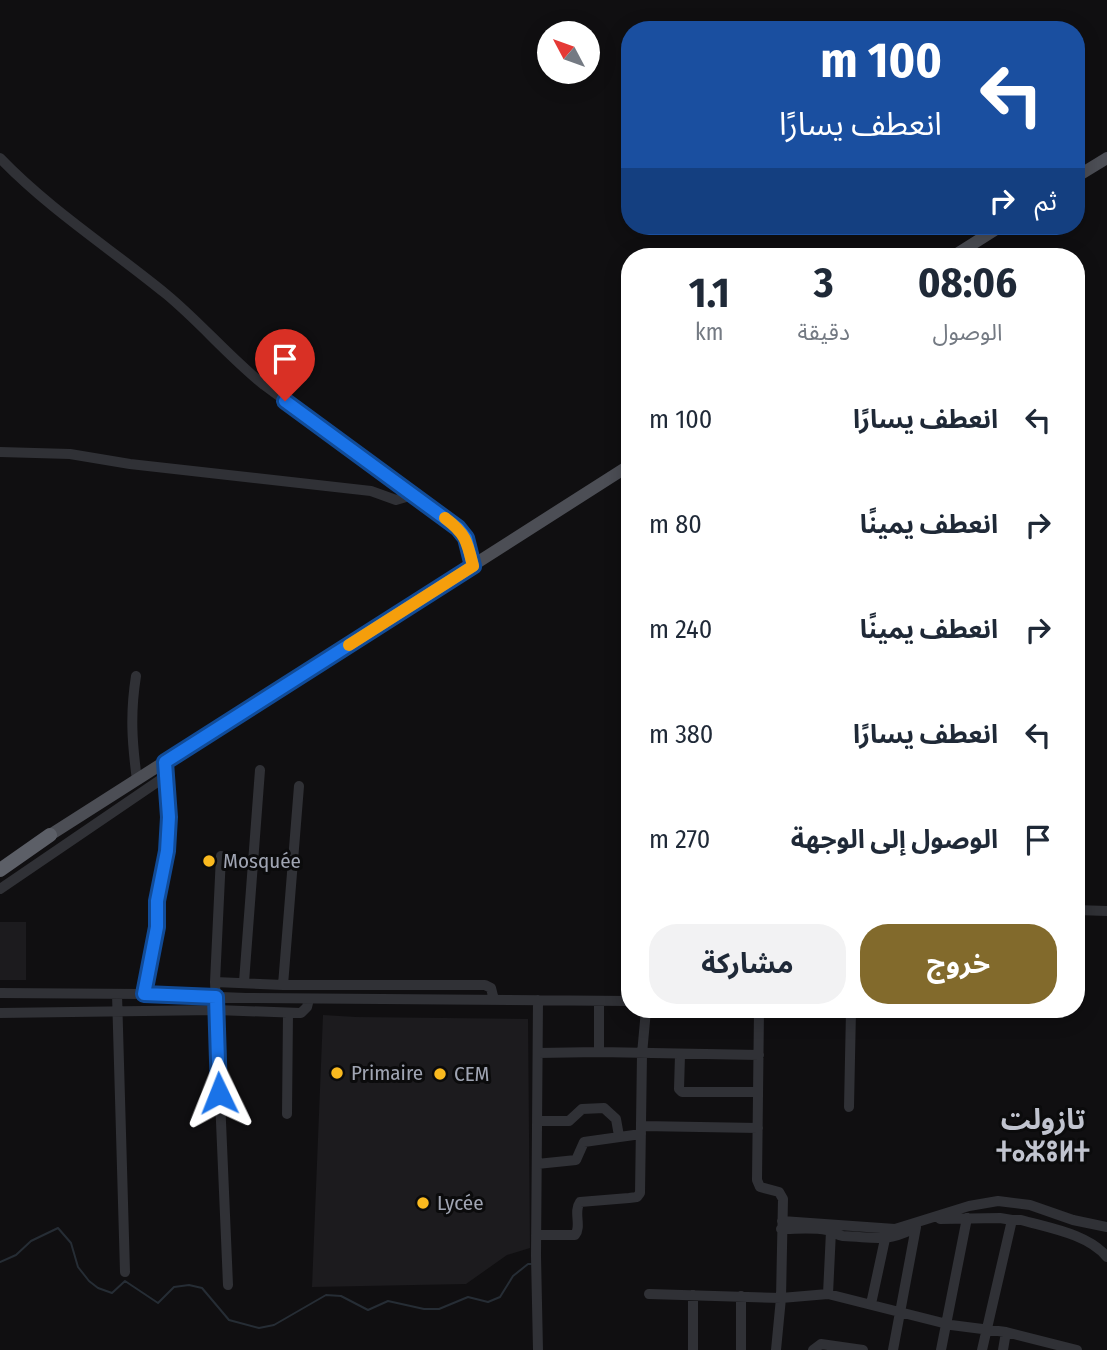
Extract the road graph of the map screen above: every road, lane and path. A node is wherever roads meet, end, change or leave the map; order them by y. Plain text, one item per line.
1 (0, 158) edge
2 (1107, 158) edge
3 (1085, 171) edge
4 (987, 235) edge
5 (966, 248) edge
6 (0, 452) edge
7 (621, 471) edge
8 (413, 495) junction
9 (473, 566) junction
10 (136, 676) dead end
11 (165, 769) junction
12 (260, 770) dead end
13 (137, 780) junction
14 (299, 786) dead end
15 (50, 835) joint
16 (221, 856) dead end
17 (0, 868) edge
18 (0, 889) edge
19 (1085, 910) edge
20 (1107, 911) edge
21 (215, 982) junction
22 (244, 982) junction
23 (283, 985) junction
24 (0, 993) edge
25 (117, 993) junction
26 (144, 994) junction
27 (216, 997) junction
28 (309, 999) junction
29 (494, 1000) junction
30 (538, 1000) junction
31 (599, 1001) junction
32 (621, 1001) edge
33 (115, 1010) junction
34 (216, 1010) junction
35 (0, 1013) edge
36 (288, 1013) junction
37 (645, 1018) edge
38 (759, 1018) edge
39 (851, 1018) edge
40 (598, 1052) junction
41 (538, 1053) junction
42 (642, 1054) junction
43 (680, 1055) junction
44 (759, 1055) junction
45 (758, 1092) junction
46 (849, 1107) dead end
47 (287, 1114) dead end
48 (537, 1121) junction
49 (758, 1128) junction
50 (641, 1130) junction
51 (619, 1136) junction
52 (537, 1164) junction
53 (967, 1218) junction
54 (1012, 1220) junction
55 (782, 1225) junction
56 (916, 1227) junction
57 (1107, 1227) edge
58 (831, 1231) junction
59 (536, 1235) junction
60 (885, 1239) junction
61 (1107, 1257) edge
62 (125, 1272) dead end
63 (228, 1285) dead end
64 (649, 1294) dead end
65 (828, 1294) junction
66 (693, 1295) junction
67 (741, 1297) junction
68 (781, 1298) junction
69 (872, 1304) junction
70 (900, 1311) junction
71 (947, 1323) junction
72 (987, 1330) junction
73 (1006, 1332) junction
74 (538, 1350) edge
75 (693, 1350) edge
76 (741, 1350) edge
77 (776, 1350) edge
78 (813, 1350) edge
79 (863, 1350) edge
80 (893, 1350) edge
81 (940, 1350) edge
82 (982, 1350) edge
83 (1003, 1350) edge
84 (1077, 1350) edge

1 - 8 street
2 - 3 main road
4 - 5 main road
6 - 8 street
7 - 9 main road
8 - 9 street
9 - 11 main road
10 - 13 street
11 - 13 main road
11 - 18 street
11 - 26 street
12 - 22 street
13 - 15 main road
14 - 23 street
15 - 17 highway
16 - 21 street
19 - 20 street
21 - 22 street
21 - 27 street
22 - 23 street
23 - 29 street
24 - 25 street
25 - 26 street
25 - 33 street
26 - 27 street
27 - 28 street
27 - 34 street
28 - 29 street
28 - 36 street
29 - 30 street
30 - 31 street
30 - 41 street
31 - 32 street
31 - 40 street
33 - 34 street
33 - 35 street
33 - 62 street
34 - 36 street
34 - 63 street
36 - 47 street
37 - 42 street
38 - 44 street
39 - 46 street
40 - 41 street
40 - 42 street
41 - 48 street
42 - 43 street
42 - 50 street
43 - 44 street
43 - 45 street
44 - 45 street
45 - 49 street
48 - 51 street
48 - 52 street
49 - 50 street
49 - 55 street
50 - 51 street
50 - 59 street
51 - 52 street
52 - 59 street
53 - 54 street
53 - 56 street
53 - 71 street
54 - 61 street
54 - 72 street
55 - 57 street
55 - 58 street
55 - 68 street
56 - 60 street
56 - 70 street
58 - 60 street
58 - 65 street
59 - 74 street
60 - 69 street
64 - 66 street
65 - 68 street
65 - 69 street
66 - 67 street
66 - 75 street
67 - 68 street
67 - 76 street
68 - 77 street
69 - 70 street
70 - 71 street
70 - 80 street
71 - 72 street
71 - 81 street
72 - 73 street
72 - 82 street
73 - 83 street
73 - 84 street
78 - 79 street

